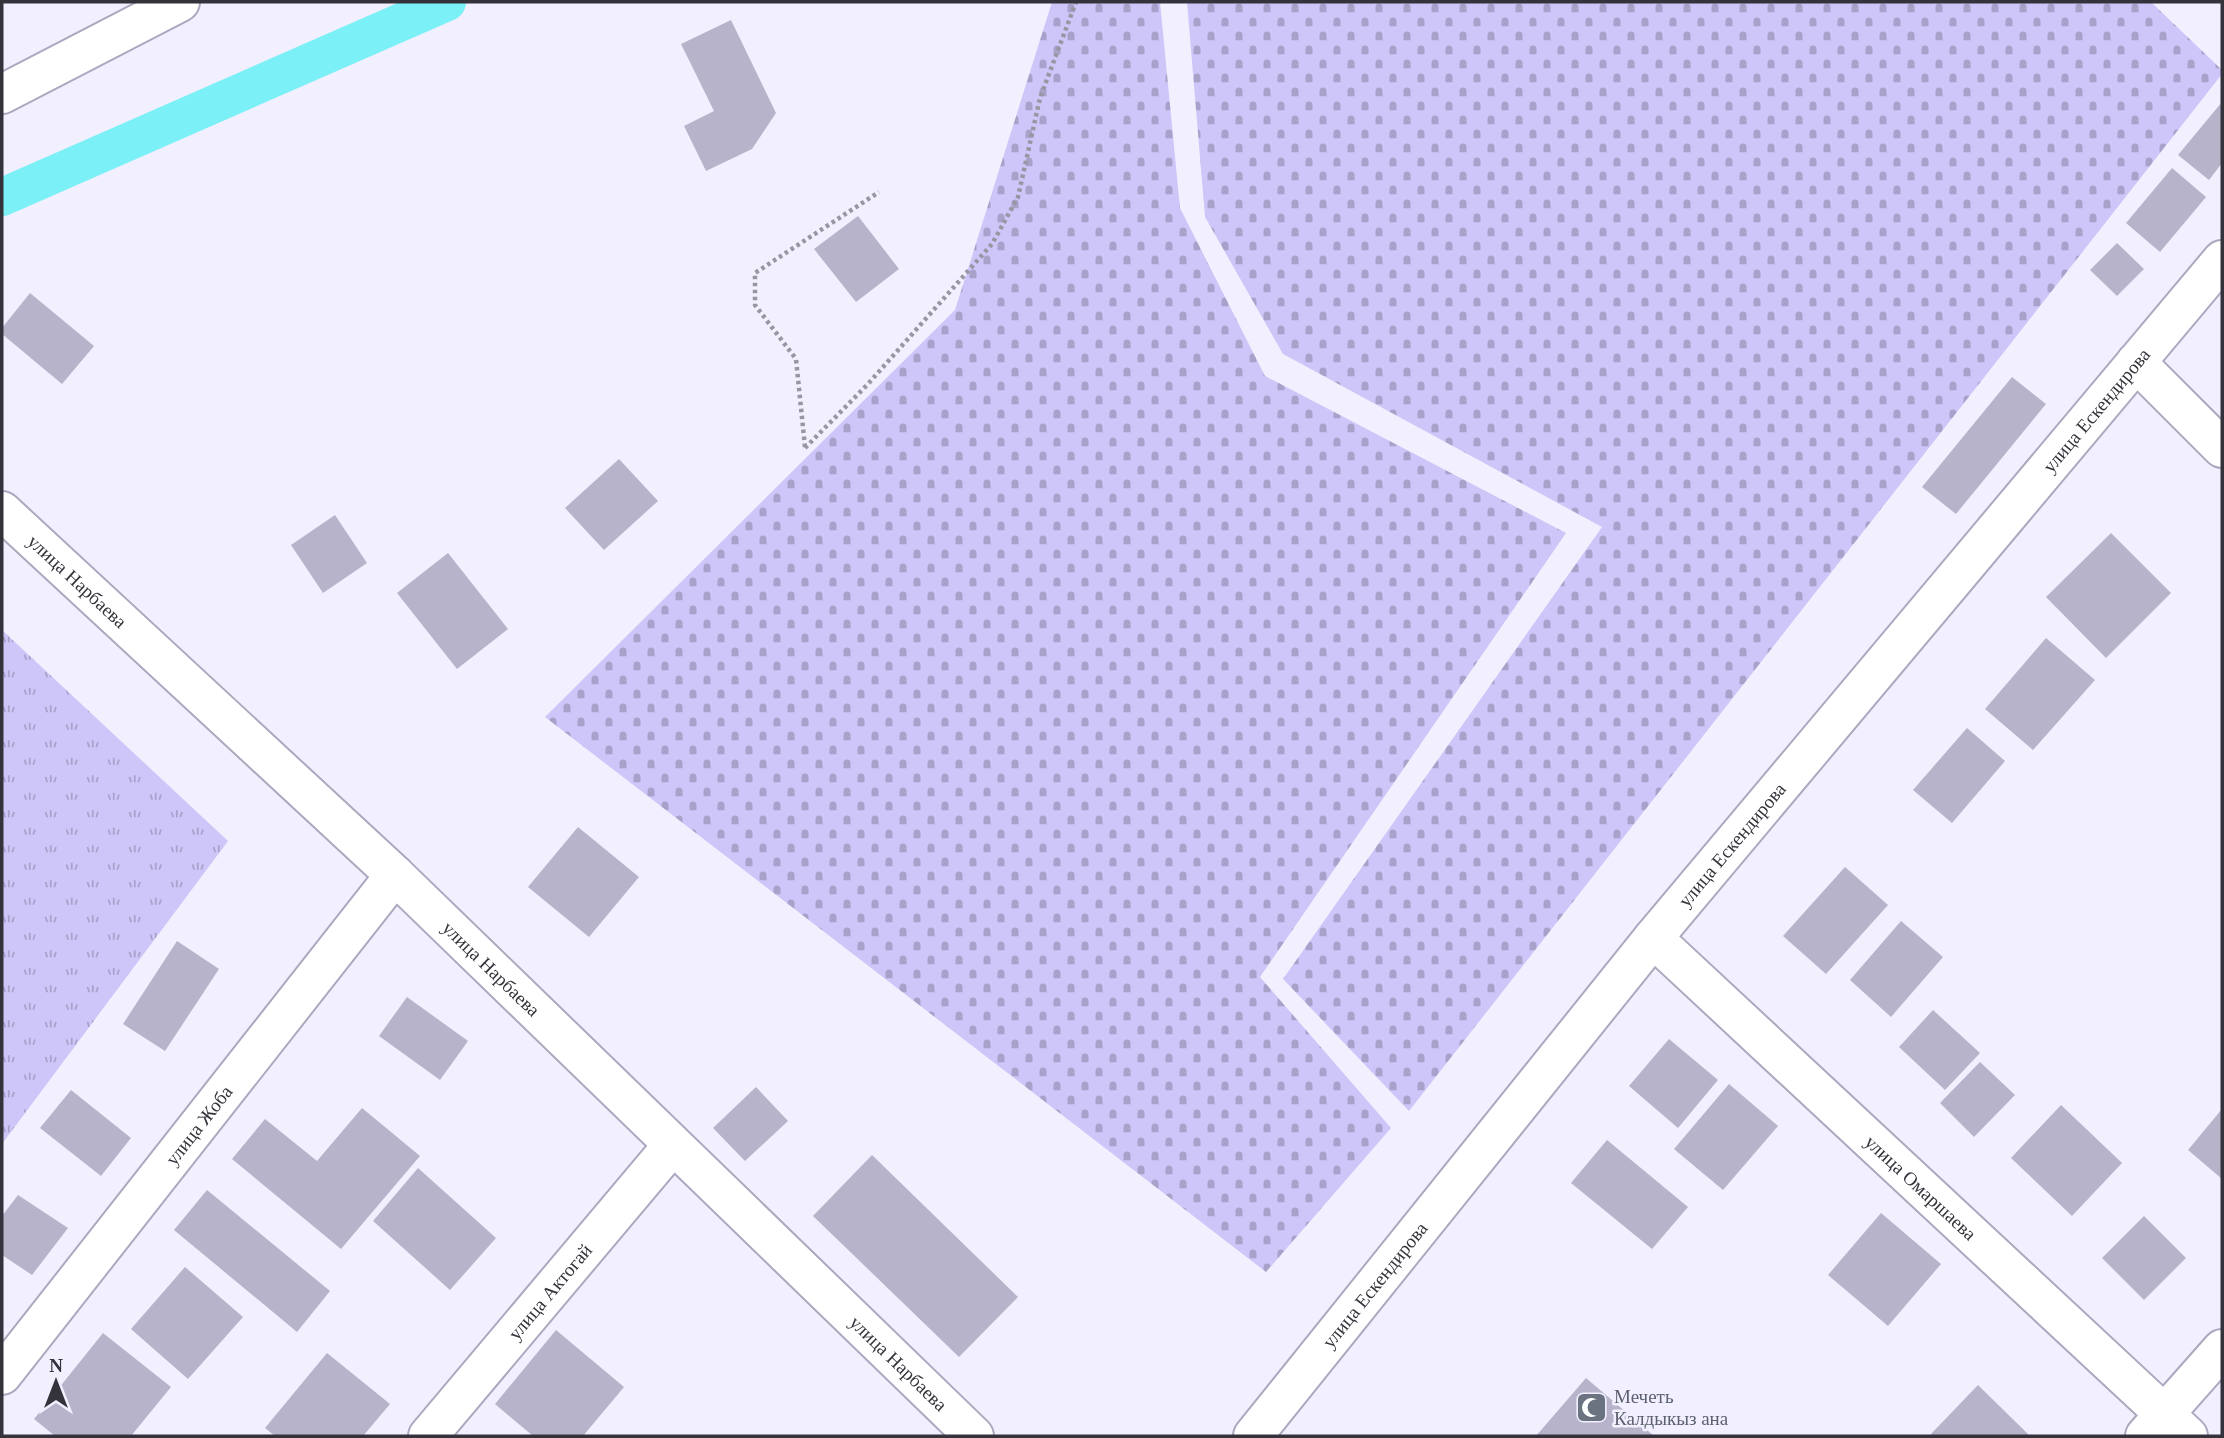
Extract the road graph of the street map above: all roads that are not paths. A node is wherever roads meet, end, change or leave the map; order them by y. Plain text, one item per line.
1 (180, 2) edge
2 (2, 94) edge
3 (2222, 260) edge
4 (2136, 362) junction
5 (2222, 448) edge
6 (2, 511) edge
7 (395, 876) junction
8 (1653, 938) junction
9 (672, 1146) junction
10 (2222, 1349) edge
11 (7, 1358) edge
12 (2165, 1429) edge
13 (428, 1436) edge
14 (974, 1436) edge
15 (1253, 1436) edge

1 - 2 street
3 - 4 street, улица Ескендирова
4 - 5 street
4 - 8 street, улица Ескендирова
6 - 7 street, улица Нарбаева
7 - 9 street, улица Нарбаева
7 - 11 street, улица Жоба
8 - 12 street, улица Омаршаева
8 - 15 street, улица Ескендирова
9 - 13 street, улица Актогай
9 - 14 street, улица Нарбаева
10 - 12 street

